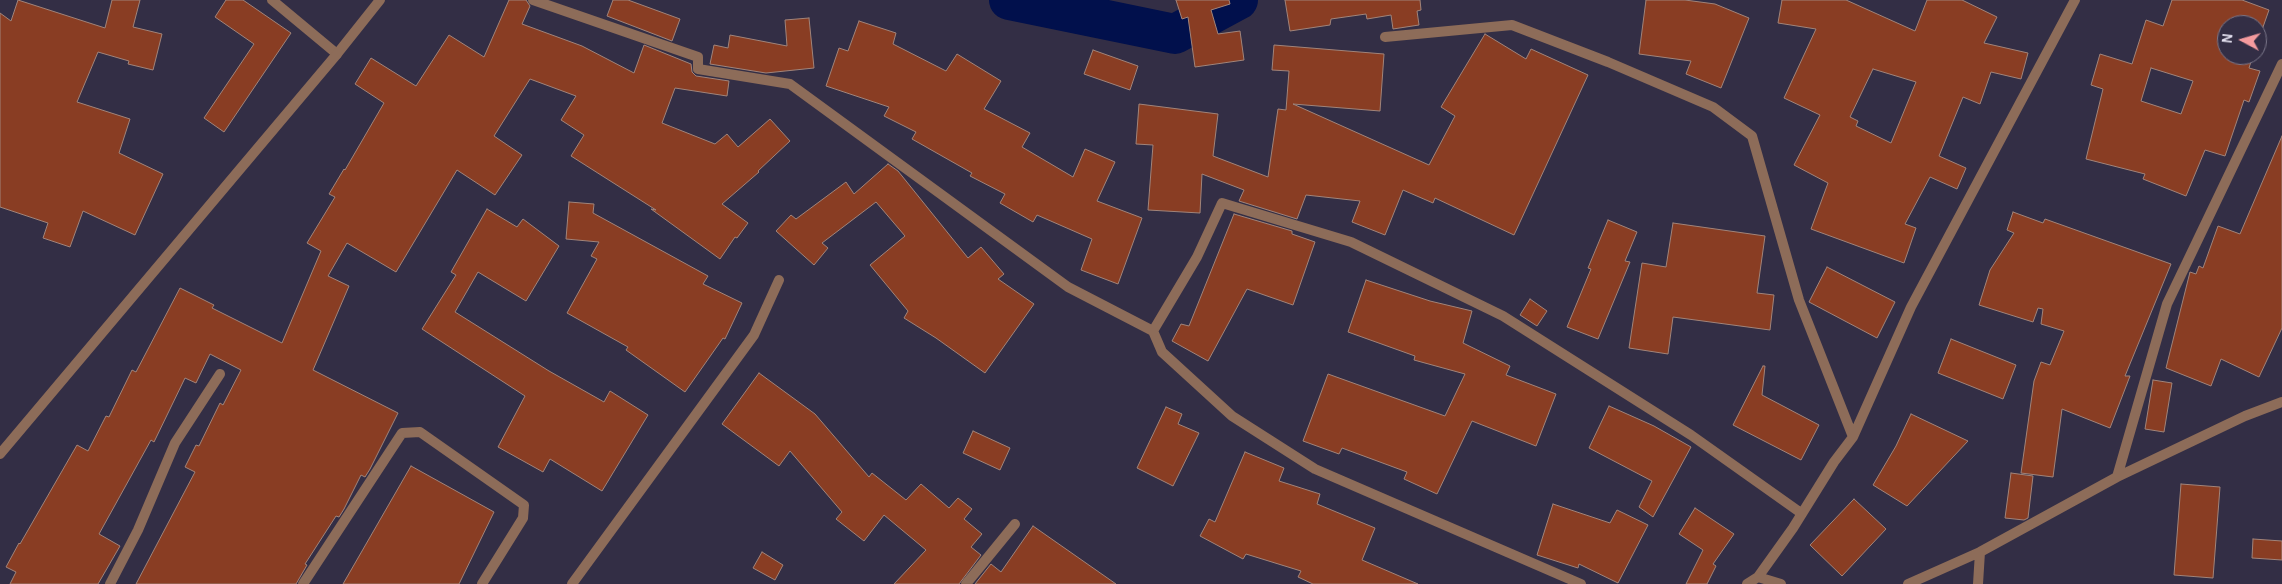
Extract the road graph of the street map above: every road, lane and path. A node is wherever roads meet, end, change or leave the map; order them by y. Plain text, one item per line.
1 (272, 0) edge
2 (380, 0) edge
3 (533, 0) edge
4 (2075, 0) edge
5 (1385, 37) dead end
6 (338, 54) junction
7 (2282, 64) edge
8 (779, 280) dead end
9 (1153, 331) junction
10 (220, 374) dead end
11 (2282, 402) edge
12 (1853, 437) junction
13 (0, 454) edge
14 (2117, 477) junction
15 (1801, 513) junction
16 (1015, 524) dead end
17 (1980, 552) junction
18 (1758, 577) junction
19 (110, 584) edge
20 (303, 584) edge
21 (482, 584) edge
22 (572, 584) edge
23 (966, 584) edge
24 (1580, 584) edge
25 (1746, 584) edge
26 (1781, 584) edge
27 (1908, 584) edge
28 (1978, 584) edge

1 - 6 street
2 - 6 street
3 - 9 street
4 - 12 street
5 - 12 street
6 - 13 street
7 - 14 street
8 - 22 street
9 - 15 street
9 - 24 street
10 - 19 street
11 - 14 street
12 - 15 street
14 - 17 street
15 - 18 street
16 - 23 street
17 - 27 street
17 - 28 street
18 - 25 street
18 - 26 street
20 - 21 street

